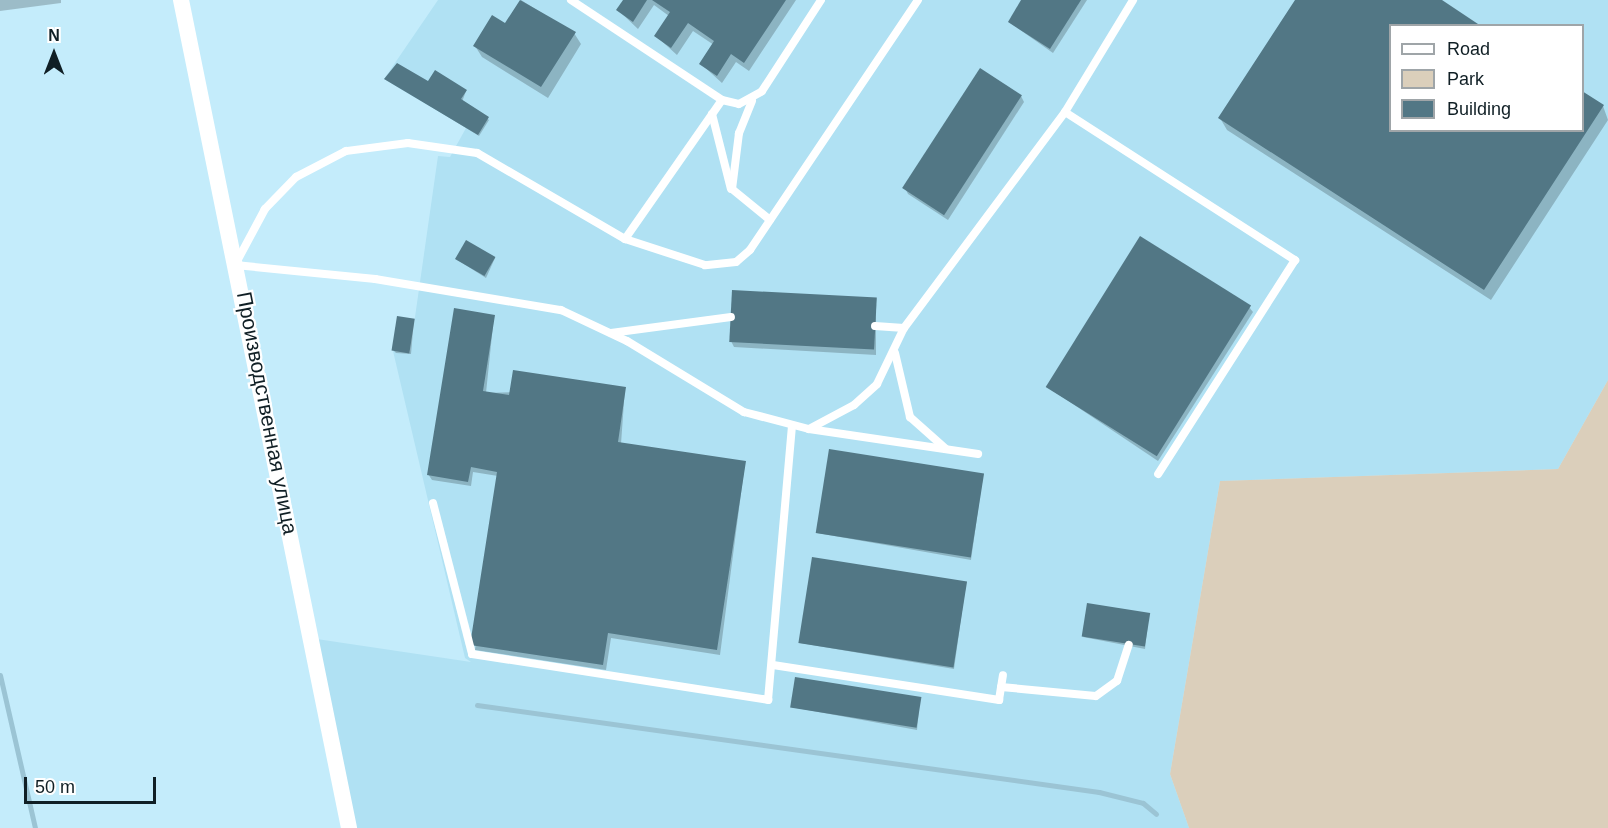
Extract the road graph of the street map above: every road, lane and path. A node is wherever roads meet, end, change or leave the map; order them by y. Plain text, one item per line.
1 (181, 0) edge
2 (571, 0) edge
3 (821, 0) edge
4 (918, 0) edge
5 (1133, 0) edge
6 (722, 100) junction
7 (752, 100) junction
8 (1065, 112) junction
9 (712, 114) junction
10 (733, 192) junction
11 (770, 220) junction
12 (625, 239) junction
13 (235, 265) junction
14 (731, 317) dead end
15 (875, 326) dead end
16 (904, 328) junction
17 (610, 333) junction
18 (895, 350) junction
19 (792, 427) junction
20 (809, 429) junction
21 (949, 451) junction
22 (978, 454) dead end
23 (1158, 474) dead end
24 (433, 502) dead end
25 (1129, 645) dead end
26 (773, 664) junction
27 (1003, 675) dead end
28 (1001, 687) junction
29 (349, 828) edge

1 - 13 street, Производственная улица
2 - 6 lane
3 - 7 lane
4 - 11 lane
5 - 8 lane
6 - 7 lane
6 - 9 lane
7 - 10 lane
8 - 16 lane
8 - 23 lane
9 - 10 lane
9 - 12 lane
10 - 11 lane
11 - 12 lane
12 - 13 lane
13 - 17 lane
13 - 29 street, Производственная улица
14 - 17 lane
15 - 16 lane
16 - 18 lane
17 - 19 lane
18 - 20 lane
18 - 21 lane
19 - 20 lane
19 - 26 lane
20 - 21 lane
21 - 22 lane
24 - 26 lane
25 - 28 lane
26 - 28 lane
27 - 28 lane

